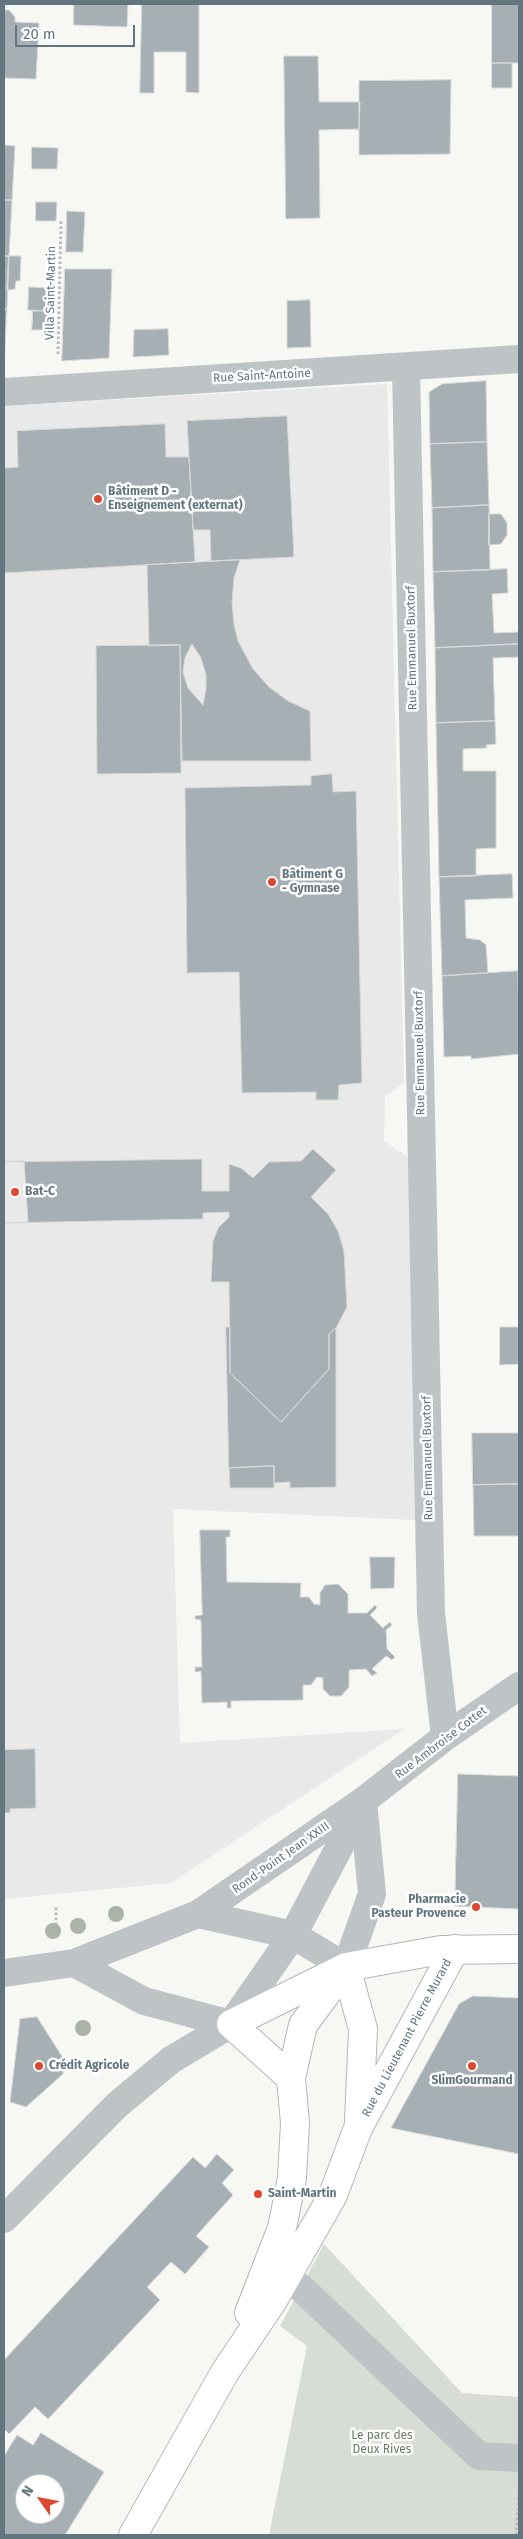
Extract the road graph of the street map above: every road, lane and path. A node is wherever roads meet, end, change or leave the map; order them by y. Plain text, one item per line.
1 (61, 221) dead end
2 (58, 355) dead end
3 (519, 359) edge
4 (406, 367) junction
5 (4, 392) edge
6 (519, 1686) edge
7 (445, 1737) junction
8 (363, 1801) junction
9 (198, 1914) junction
10 (292, 1934) junction
11 (455, 1948) junction
12 (519, 1949) edge
13 (74, 1963) junction
14 (346, 1967) junction
15 (4, 1973) edge
16 (230, 2024) junction
17 (291, 2078) junction
18 (358, 2128) junction
19 (4, 2219) edge
20 (300, 2287) dead end
21 (225, 2372) junction
22 (519, 2458) edge
23 (519, 2492) edge
24 (133, 2535) edge
25 (516, 2535) edge

1 - 2 path, Villa Saint-Martin
3 - 4 street, Rue Saint-Antoine
4 - 5 street, Rue Saint-Antoine
4 - 7 street, Rue Emmanuel Buxtorf
6 - 7 street, Rue Ambroise Cottet
7 - 8 street, Rue Ambroise Cottet
8 - 9 street, Rond-Point Jean XXIII
8 - 10 street, Rond-Point Jean XXIII
8 - 14 street
9 - 10 street
9 - 13 street, Rond-Point Jean XXIII
10 - 14 street
10 - 16 street, Rond-Point Jean XXIII
11 - 12 main road
11 - 14 main road
11 - 18 main road, Rue du Lieutenant Pierre Murard
13 - 15 street, Rond-Point Jean XXIII
13 - 16 street
14 - 16 main road
14 - 17 main road, Rue du Lieutenant Pierre Murard
14 - 18 main road, Rue du Lieutenant Pierre Murard
16 - 17 main road
16 - 19 street
17 - 21 main road, Rue du Lieutenant Pierre Murard
18 - 21 main road, Rue du Lieutenant Pierre Murard
20 - 22 street
21 - 24 main road, Rue du Lieutenant Pierre Murard
23 - 25 path

